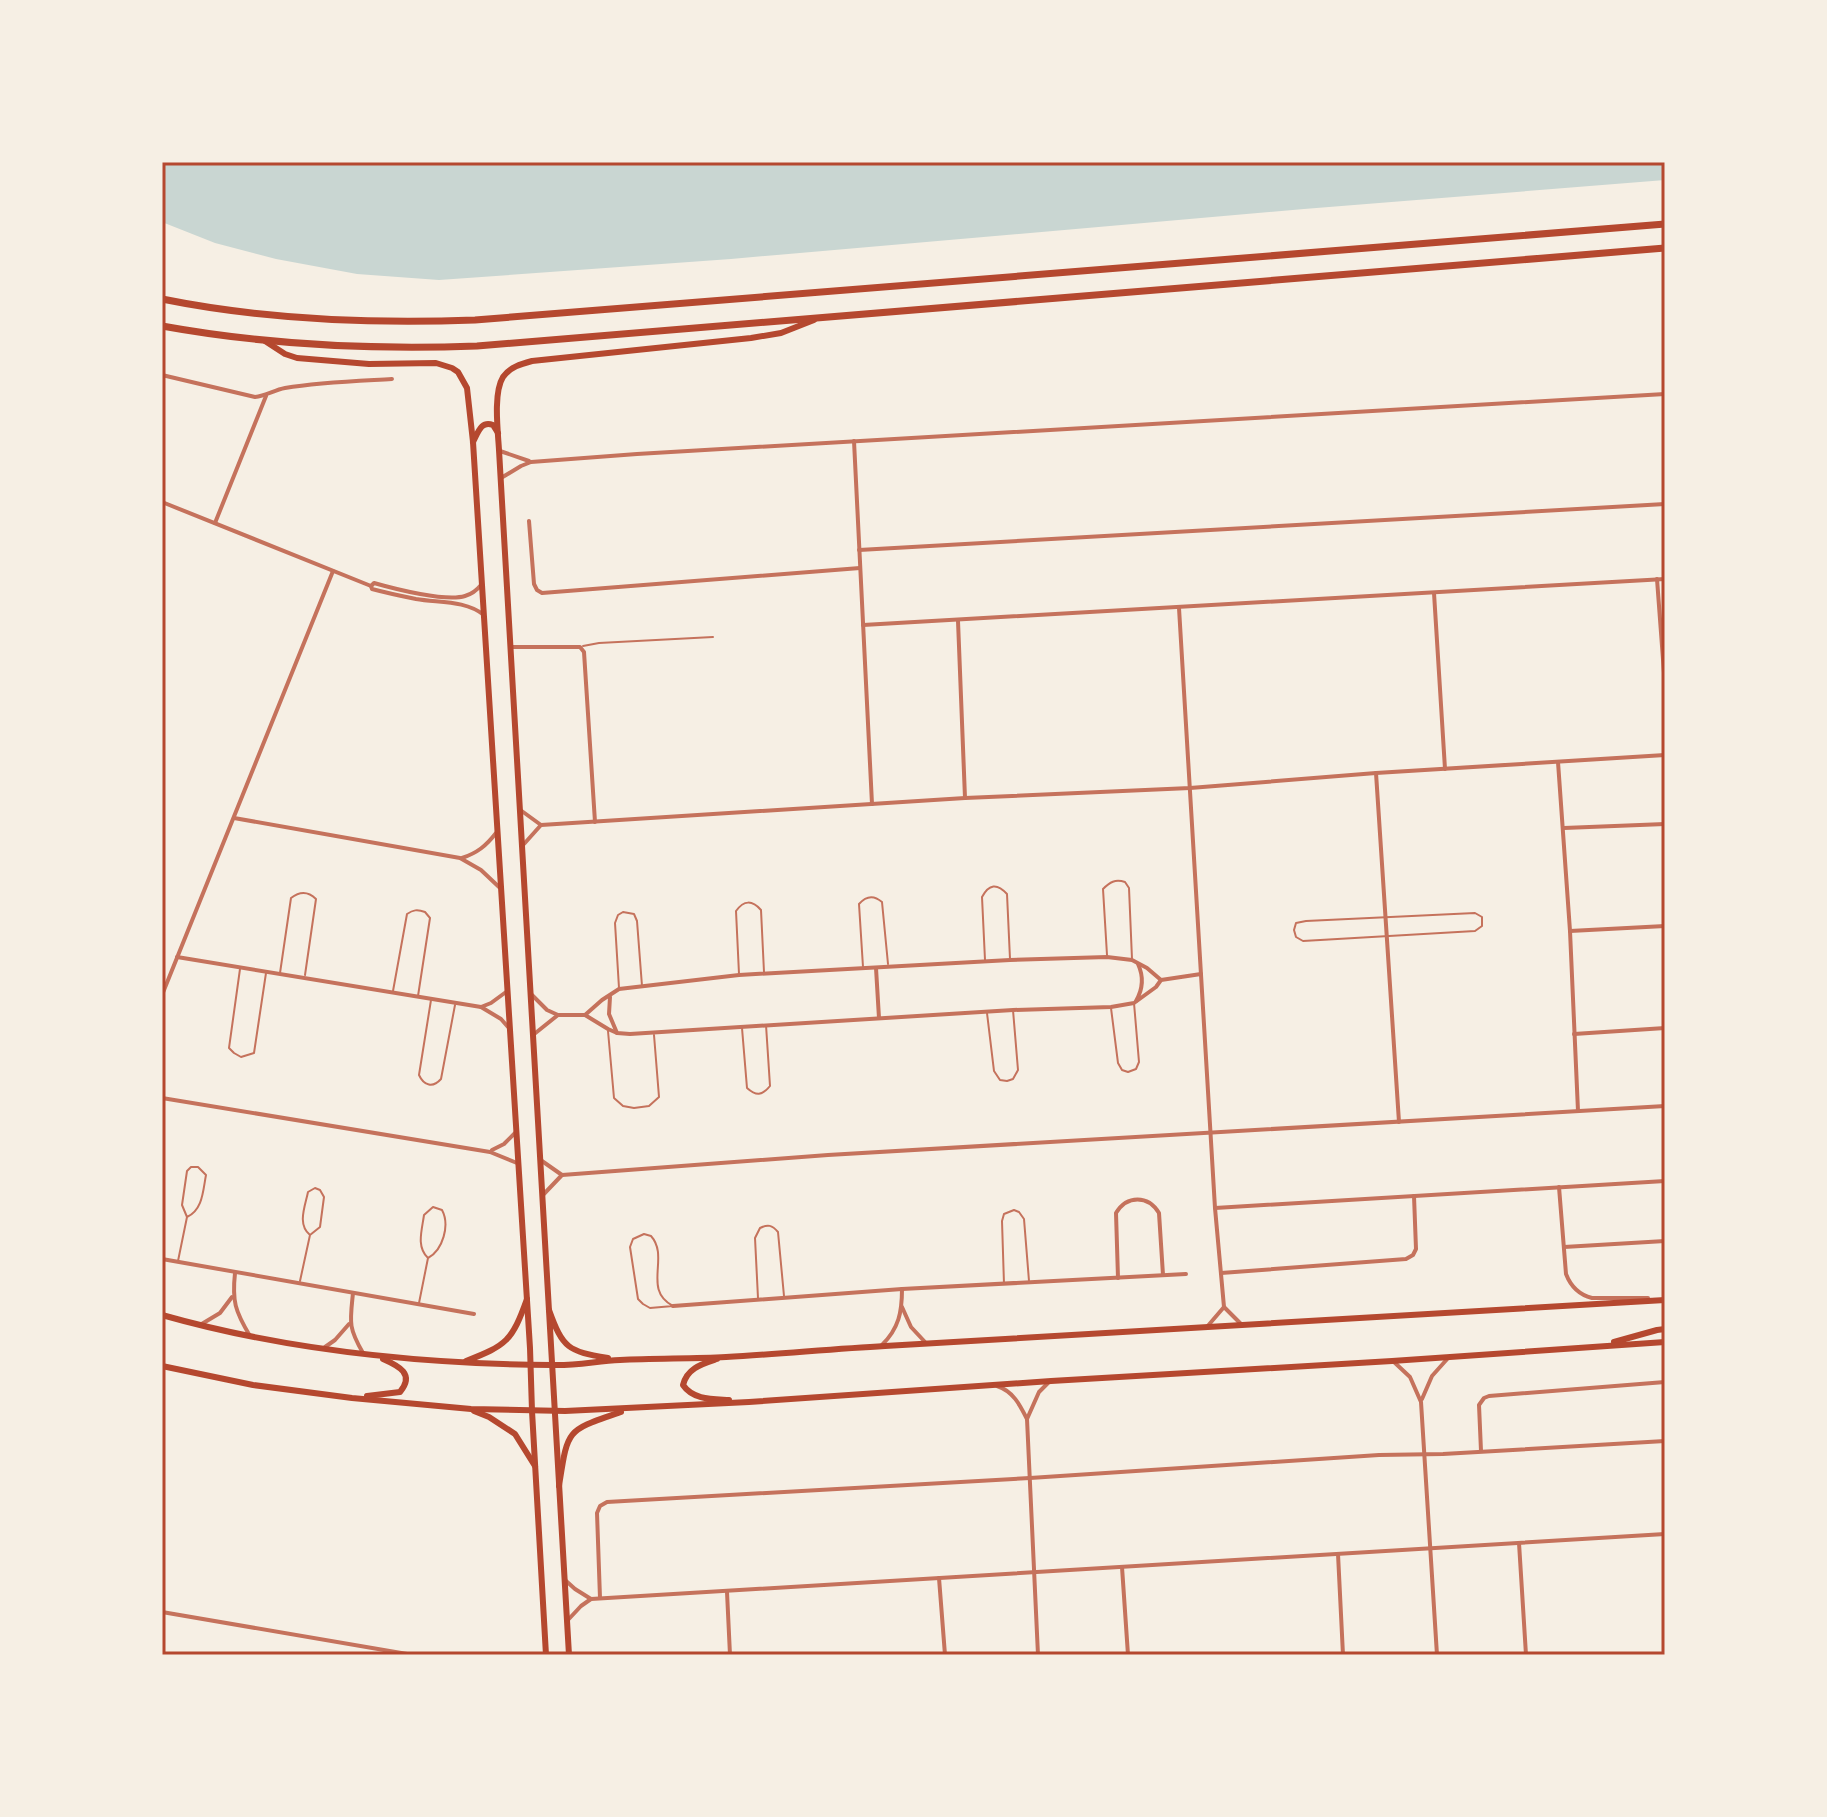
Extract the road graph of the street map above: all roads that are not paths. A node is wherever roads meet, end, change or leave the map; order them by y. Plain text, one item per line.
1 (1665, 224) edge
2 (1665, 248) edge
3 (162, 299) edge
4 (822, 318) junction
5 (162, 326) edge
6 (265, 341) junction
7 (162, 375) edge
8 (392, 379) dead end
9 (1665, 394) edge
10 (266, 396) junction
11 (498, 434) junction
12 (854, 441) junction
13 (473, 442) junction
14 (499, 450) junction
15 (531, 462) junction
16 (501, 478) junction
17 (162, 502) edge
18 (1665, 504) edge
19 (529, 521) dead end
20 (215, 523) junction
21 (859, 550) junction
22 (860, 568) junction
23 (333, 571) junction
24 (1657, 579) junction
25 (1665, 579) edge
26 (482, 585) junction
27 (371, 586) junction
28 (1434, 593) junction
29 (1179, 608) junction
30 (484, 615) junction
31 (958, 621) junction
32 (863, 625) junction
33 (713, 637) dead end
34 (510, 647) junction
35 (580, 647) junction
36 (1665, 686) edge
37 (1665, 755) edge
38 (1558, 762) junction
39 (1445, 769) junction
40 (1376, 773) junction
41 (1190, 788) junction
42 (965, 798) junction
43 (872, 804) junction
44 (519, 809) junction
45 (234, 818) junction
46 (595, 822) junction
47 (1665, 824) edge
48 (541, 825) junction
49 (1563, 828) junction
50 (497, 831) junction
51 (522, 849) junction
52 (460, 858) junction
53 (501, 888) junction
54 (1386, 917) junction
55 (1665, 926) edge
56 (1570, 931) junction
57 (1387, 936) junction
58 (177, 957) junction
59 (1107, 957) junction
60 (1010, 960) junction
61 (1132, 960) junction
62 (985, 961) junction
63 (1138, 964) junction
64 (241, 967) junction
65 (888, 967) junction
66 (863, 968) junction
67 (876, 968) junction
68 (266, 972) junction
69 (280, 974) junction
70 (764, 974) junction
71 (1201, 974) junction
72 (739, 975) junction
73 (304, 978) junction
74 (1161, 980) junction
75 (642, 986) junction
76 (619, 989) junction
77 (507, 991) junction
78 (393, 993) junction
79 (530, 993) junction
80 (611, 994) junction
81 (162, 995) edge
82 (417, 997) junction
83 (431, 999) junction
84 (455, 1003) junction
85 (1134, 1003) junction
86 (481, 1007) junction
87 (1111, 1007) junction
88 (1013, 1010) junction
89 (987, 1012) junction
90 (558, 1015) junction
91 (585, 1015) junction
92 (879, 1018) junction
93 (766, 1025) junction
94 (742, 1027) junction
95 (510, 1028) junction
96 (1665, 1028) edge
97 (608, 1029) junction
98 (617, 1033) junction
99 (654, 1033) junction
100 (1574, 1034) junction
101 (533, 1035) junction
102 (162, 1098) edge
103 (1665, 1106) edge
104 (1579, 1112) junction
105 (1399, 1122) junction
106 (516, 1132) junction
107 (1211, 1132) junction
108 (490, 1152) junction
109 (540, 1159) junction
110 (518, 1163) junction
111 (562, 1175) junction
112 (1665, 1181) edge
113 (1559, 1187) junction
114 (542, 1196) junction
115 (1414, 1196) junction
116 (1215, 1208) junction
117 (187, 1217) junction
118 (310, 1235) junction
119 (1665, 1241) edge
120 (1564, 1247) junction
121 (428, 1258) junction
122 (162, 1259) edge
123 (178, 1262) junction
124 (235, 1273) junction
125 (1221, 1273) junction
126 (1186, 1274) dead end
127 (1163, 1275) junction
128 (1118, 1278) junction
129 (299, 1282) junction
130 (1029, 1282) junction
131 (1004, 1284) junction
132 (902, 1289) junction
133 (353, 1293) junction
134 (233, 1295) junction
135 (784, 1298) junction
136 (527, 1299) junction
137 (758, 1299) junction
138 (1664, 1300) edge
139 (419, 1305) junction
140 (673, 1306) junction
141 (902, 1307) junction
142 (1224, 1307) junction
143 (549, 1310) junction
144 (474, 1314) dead end
145 (162, 1315) edge
146 (349, 1324) junction
147 (200, 1325) junction
148 (1242, 1326) junction
149 (1206, 1328) junction
150 (1665, 1329) edge
151 (250, 1336) junction
152 (1665, 1342) edge
153 (927, 1344) junction
154 (1603, 1345) junction
155 (881, 1346) junction
156 (323, 1349) junction
157 (365, 1355) junction
158 (377, 1356) junction
159 (725, 1357) junction
160 (1449, 1357) junction
161 (615, 1360) junction
162 (1392, 1361) junction
163 (462, 1363) junction
164 (531, 1364) junction
165 (551, 1365) junction
166 (162, 1366) edge
167 (1051, 1381) junction
168 (1665, 1382) edge
169 (991, 1385) junction
170 (352, 1398) junction
171 (749, 1402) junction
172 (1421, 1402) junction
173 (471, 1409) junction
174 (627, 1410) junction
175 (532, 1411) junction
176 (555, 1411) junction
177 (1027, 1419) junction
178 (1665, 1441) edge
179 (1481, 1451) junction
180 (1426, 1454) junction
181 (535, 1466) junction
182 (1030, 1478) junction
183 (559, 1486) junction
184 (1665, 1534) edge
185 (1519, 1543) junction
186 (1431, 1548) junction
187 (1338, 1554) junction
188 (1122, 1567) junction
189 (1034, 1572) junction
190 (939, 1578) junction
191 (565, 1580) junction
192 (727, 1592) junction
193 (600, 1598) junction
194 (591, 1599) junction
195 (162, 1612) edge
196 (567, 1621) junction
197 (413, 1655) edge
198 (546, 1655) edge
199 (569, 1655) edge
200 (730, 1655) edge
201 (945, 1655) edge
202 (1038, 1655) edge
203 (1128, 1655) edge
204 (1343, 1655) edge
205 (1437, 1655) edge
206 (1526, 1655) edge

1 - 3 highway
2 - 4 highway
4 - 6 highway
4 - 11 main road
5 - 6 highway
6 - 13 main road
7 - 10 street
8 - 10 street
9 - 12 street
10 - 20 street
11 - 13 main road
11 - 14 main road
12 - 15 street
12 - 21 street
13 - 26 main road
14 - 15 street
14 - 16 main road
15 - 16 street
16 - 34 main road
17 - 20 street
18 - 21 street
19 - 22 street
20 - 23 street
21 - 22 street
22 - 32 street
23 - 27 street
23 - 45 street
24 - 25 street
24 - 28 street
24 - 36 street
26 - 27 street
26 - 30 main road
27 - 30 street
28 - 29 street
28 - 39 street
29 - 31 street
29 - 41 street
30 - 50 main road
31 - 32 street
31 - 42 street
32 - 43 street
33 - 35 lane
34 - 35 street
34 - 44 main road
35 - 46 street
37 - 38 street
38 - 39 street
38 - 49 street
39 - 40 street
40 - 41 street
40 - 54 street
41 - 42 street
41 - 71 street
42 - 43 street
43 - 46 street
44 - 48 street
44 - 51 main road
45 - 52 street
45 - 58 street
46 - 48 street
47 - 49 street
48 - 51 street
49 - 56 street
50 - 52 street
50 - 53 main road
51 - 79 main road
52 - 53 street
53 - 77 main road
54 - 57 street
54 - 57 lane
54 - 57 lane
55 - 56 street
56 - 100 street
57 - 105 street
58 - 64 street
58 - 81 street
59 - 60 street
59 - 61 street
59 - 61 lane
60 - 62 street
60 - 62 lane
61 - 63 street
62 - 65 street
63 - 74 street
63 - 85 street
64 - 68 street
64 - 68 lane
65 - 66 lane
65 - 67 street
66 - 67 street
66 - 70 street
67 - 92 street
68 - 69 street
69 - 73 street
69 - 73 lane
70 - 72 street
70 - 72 lane
71 - 74 street
71 - 107 street
72 - 75 street
73 - 78 street
74 - 85 street
75 - 76 street
75 - 76 lane
76 - 80 street
77 - 86 street
77 - 95 main road
78 - 82 street
78 - 82 lane
79 - 90 street
79 - 101 main road
80 - 91 street
80 - 98 street
82 - 83 street
83 - 84 street
83 - 84 lane
84 - 86 street
85 - 87 street
85 - 87 lane
86 - 95 street
87 - 88 street
88 - 89 street
88 - 89 lane
89 - 92 street
90 - 91 street
90 - 101 street
91 - 97 street
92 - 93 street
93 - 94 street
93 - 94 lane
94 - 99 street
95 - 106 main road
96 - 100 street
97 - 98 street
97 - 99 lane
98 - 99 street
100 - 104 street
101 - 109 main road
102 - 108 street
103 - 104 street
104 - 105 street
105 - 107 street
106 - 108 street
106 - 110 main road
107 - 111 street
107 - 116 street
108 - 110 street
109 - 111 street
109 - 114 main road
110 - 136 main road
111 - 114 street
112 - 113 street
113 - 115 street
113 - 120 street
114 - 143 main road
115 - 116 street
115 - 125 street
116 - 125 street
117 - 117 lane
117 - 123 lane
118 - 118 lane
118 - 129 lane
119 - 120 street
120 - 138 street
121 - 121 lane
121 - 139 lane
122 - 123 street
123 - 124 street
124 - 129 street
124 - 134 street
125 - 142 street
126 - 127 street
127 - 128 street
127 - 128 street
128 - 130 street
129 - 133 street
130 - 131 street
130 - 131 lane
131 - 132 street
132 - 135 street
132 - 141 street
133 - 139 street
133 - 146 street
134 - 147 street
134 - 151 street
135 - 137 street
135 - 137 lane
136 - 163 main road
136 - 164 main road
137 - 140 street
138 - 148 main road
139 - 144 street
140 - 140 lane
141 - 153 street
141 - 155 street
142 - 148 street
142 - 149 street
143 - 161 main road
143 - 165 main road
145 - 147 main road
146 - 156 street
146 - 157 street
147 - 151 main road
148 - 149 main road
149 - 153 main road
150 - 154 main road
151 - 156 main road
152 - 154 main road
153 - 155 main road
154 - 160 main road
155 - 159 main road
156 - 157 main road
157 - 158 main road
158 - 163 main road
158 - 170 main road
159 - 161 main road
159 - 171 main road
160 - 162 main road
160 - 172 street
161 - 165 main road
162 - 167 main road
162 - 172 street
163 - 164 main road
164 - 165 main road
164 - 175 main road
165 - 176 main road
166 - 170 main road
167 - 169 main road
167 - 177 street
168 - 179 street
169 - 171 main road
169 - 177 street
170 - 173 main road
171 - 174 main road
172 - 180 street
173 - 175 main road
173 - 181 main road
174 - 176 main road
174 - 183 main road
175 - 176 main road
175 - 181 main road
176 - 183 main road
177 - 182 street
178 - 179 street
179 - 180 street
180 - 182 street
180 - 186 street
181 - 198 main road
182 - 189 street
182 - 193 street
183 - 191 main road
184 - 185 street
185 - 186 street
185 - 206 street
186 - 187 street
186 - 205 street
187 - 188 street
187 - 204 street
188 - 189 street
188 - 203 street
189 - 190 street
189 - 202 street
190 - 192 street
190 - 201 street
191 - 194 street
191 - 196 main road
192 - 193 street
192 - 200 street
193 - 194 street
194 - 196 street
195 - 197 street
196 - 199 main road

